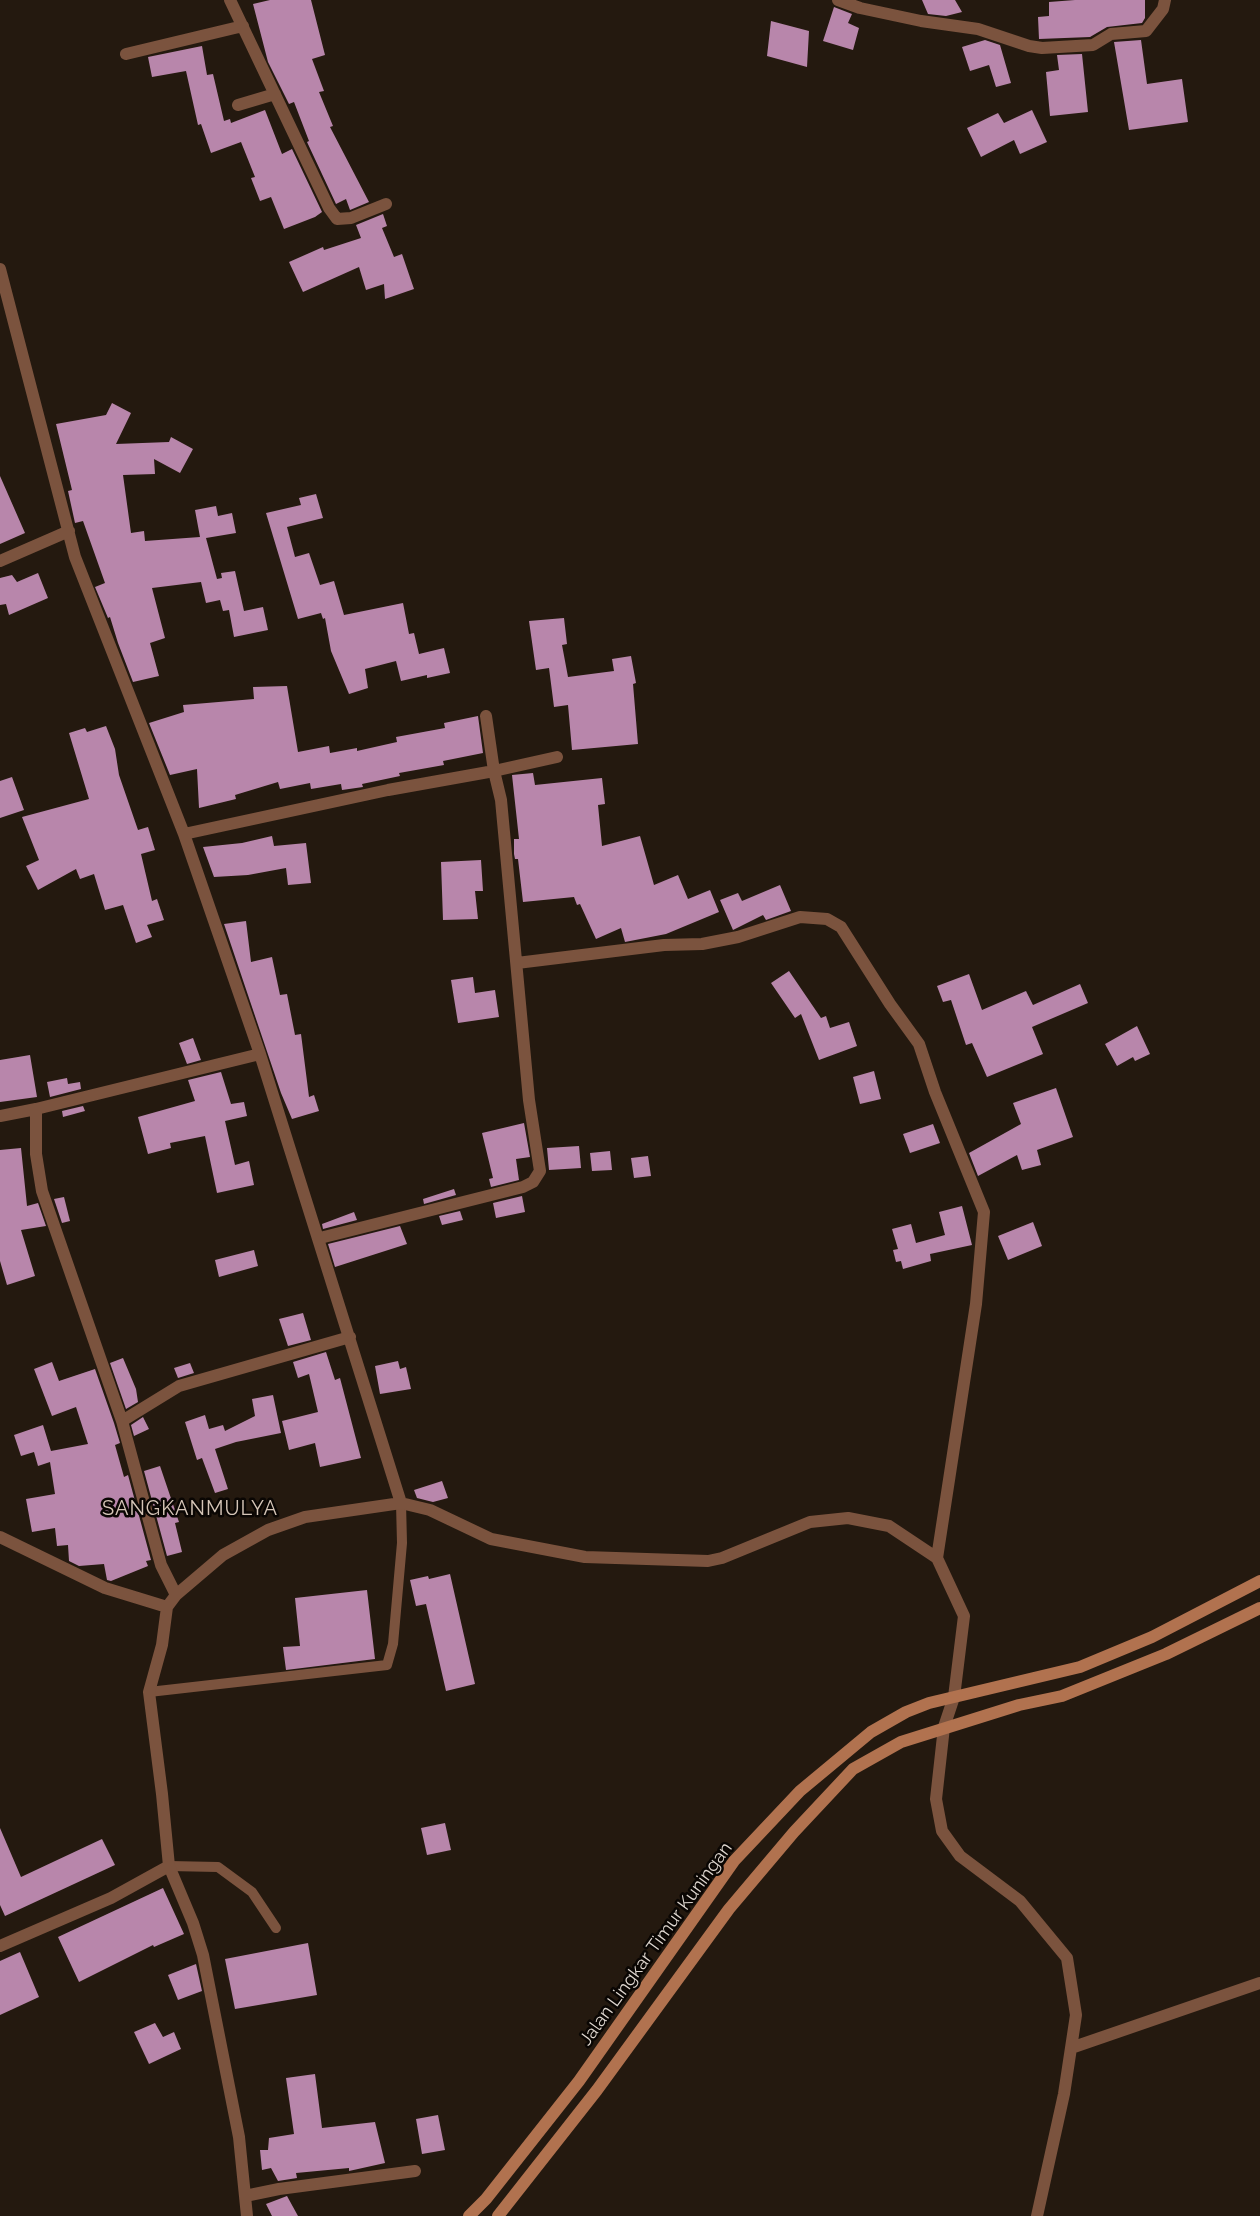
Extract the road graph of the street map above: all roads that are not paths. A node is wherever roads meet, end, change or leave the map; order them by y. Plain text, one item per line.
1 (230, 0) edge
2 (838, 0) edge
3 (1165, 0) edge
4 (243, 26) junction
5 (126, 54) dead end
6 (275, 94) junction
7 (238, 105) dead end
8 (386, 204) dead end
9 (0, 269) edge
10 (69, 531) junction
11 (0, 561) edge
12 (486, 716) dead end
13 (557, 757) dead end
14 (494, 771) junction
15 (184, 834) junction
16 (517, 963) junction
17 (260, 1054) junction
18 (36, 1109) junction
19 (0, 1116) edge
20 (320, 1238) junction
21 (350, 1337) junction
22 (122, 1420) junction
23 (401, 1503) junction
24 (0, 1537) edge
25 (937, 1558) junction
26 (1260, 1581) edge
27 (176, 1595) junction
28 (167, 1607) junction
29 (1260, 1608) edge
30 (149, 1692) junction
31 (954, 1696) junction
32 (944, 1727) junction
33 (169, 1866) junction
34 (276, 1928) dead end
35 (0, 1946) edge
36 (1260, 1983) edge
37 (1071, 2048) junction
38 (415, 2171) dead end
39 (245, 2196) junction
40 (247, 2216) edge
41 (469, 2216) edge
42 (498, 2216) edge
43 (1036, 2216) edge

1 - 4 street
2 - 3 street
4 - 5 street
4 - 6 street
6 - 7 street
6 - 8 street
9 - 10 street
10 - 11 street
10 - 15 street
12 - 14 street
13 - 14 street
14 - 15 street
14 - 16 street
15 - 17 street
16 - 20 street
16 - 25 street
17 - 18 street
17 - 20 street
18 - 19 street
18 - 22 street
20 - 21 street
21 - 22 street
21 - 23 street
22 - 27 street
23 - 25 street
23 - 27 street
23 - 30 lane
24 - 28 street
25 - 31 street
26 - 31 main road, Jalan Lingkar Timur Kuningan
27 - 28 street
28 - 30 street
29 - 32 main road
30 - 33 street
31 - 32 street
31 - 41 main road, Jalan Lingkar Timur Kuningan
32 - 37 street
32 - 42 main road
33 - 34 lane
33 - 35 street
33 - 39 street
36 - 37 street
37 - 43 street
38 - 39 street
39 - 40 street

